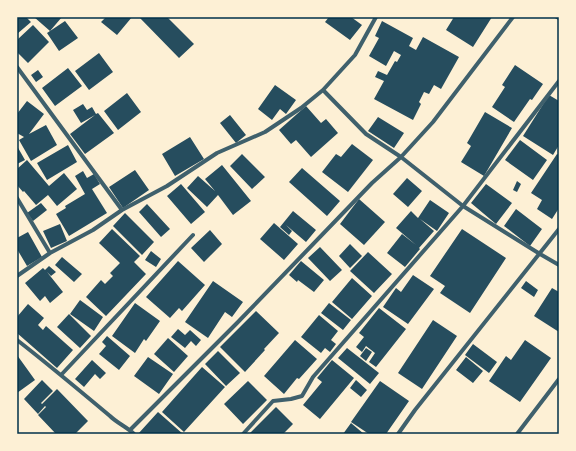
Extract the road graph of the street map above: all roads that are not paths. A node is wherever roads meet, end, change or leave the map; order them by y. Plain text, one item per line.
1 (376, 17) edge
2 (512, 17) edge
3 (17, 67) edge
4 (559, 81) edge
5 (323, 90) junction
6 (401, 158) junction
7 (17, 198) edge
8 (463, 206) junction
9 (122, 210) junction
10 (559, 229) edge
11 (193, 235) dead end
12 (50, 253) junction
13 (540, 254) junction
14 (559, 265) edge
15 (17, 276) edge
16 (17, 340) edge
17 (61, 375) junction
18 (559, 379) edge
19 (130, 430) junction
20 (134, 434) edge
21 (243, 434) edge
22 (398, 434) edge
23 (517, 434) edge

1 - 5 street
2 - 6 street
3 - 9 street
4 - 8 street
5 - 6 street
5 - 9 street
6 - 8 street
6 - 19 street
7 - 12 street
8 - 13 street
8 - 21 street
9 - 12 street
10 - 13 street
11 - 17 street
12 - 15 street
13 - 14 street
13 - 22 street
16 - 17 street
17 - 19 street
18 - 23 street
19 - 20 street

